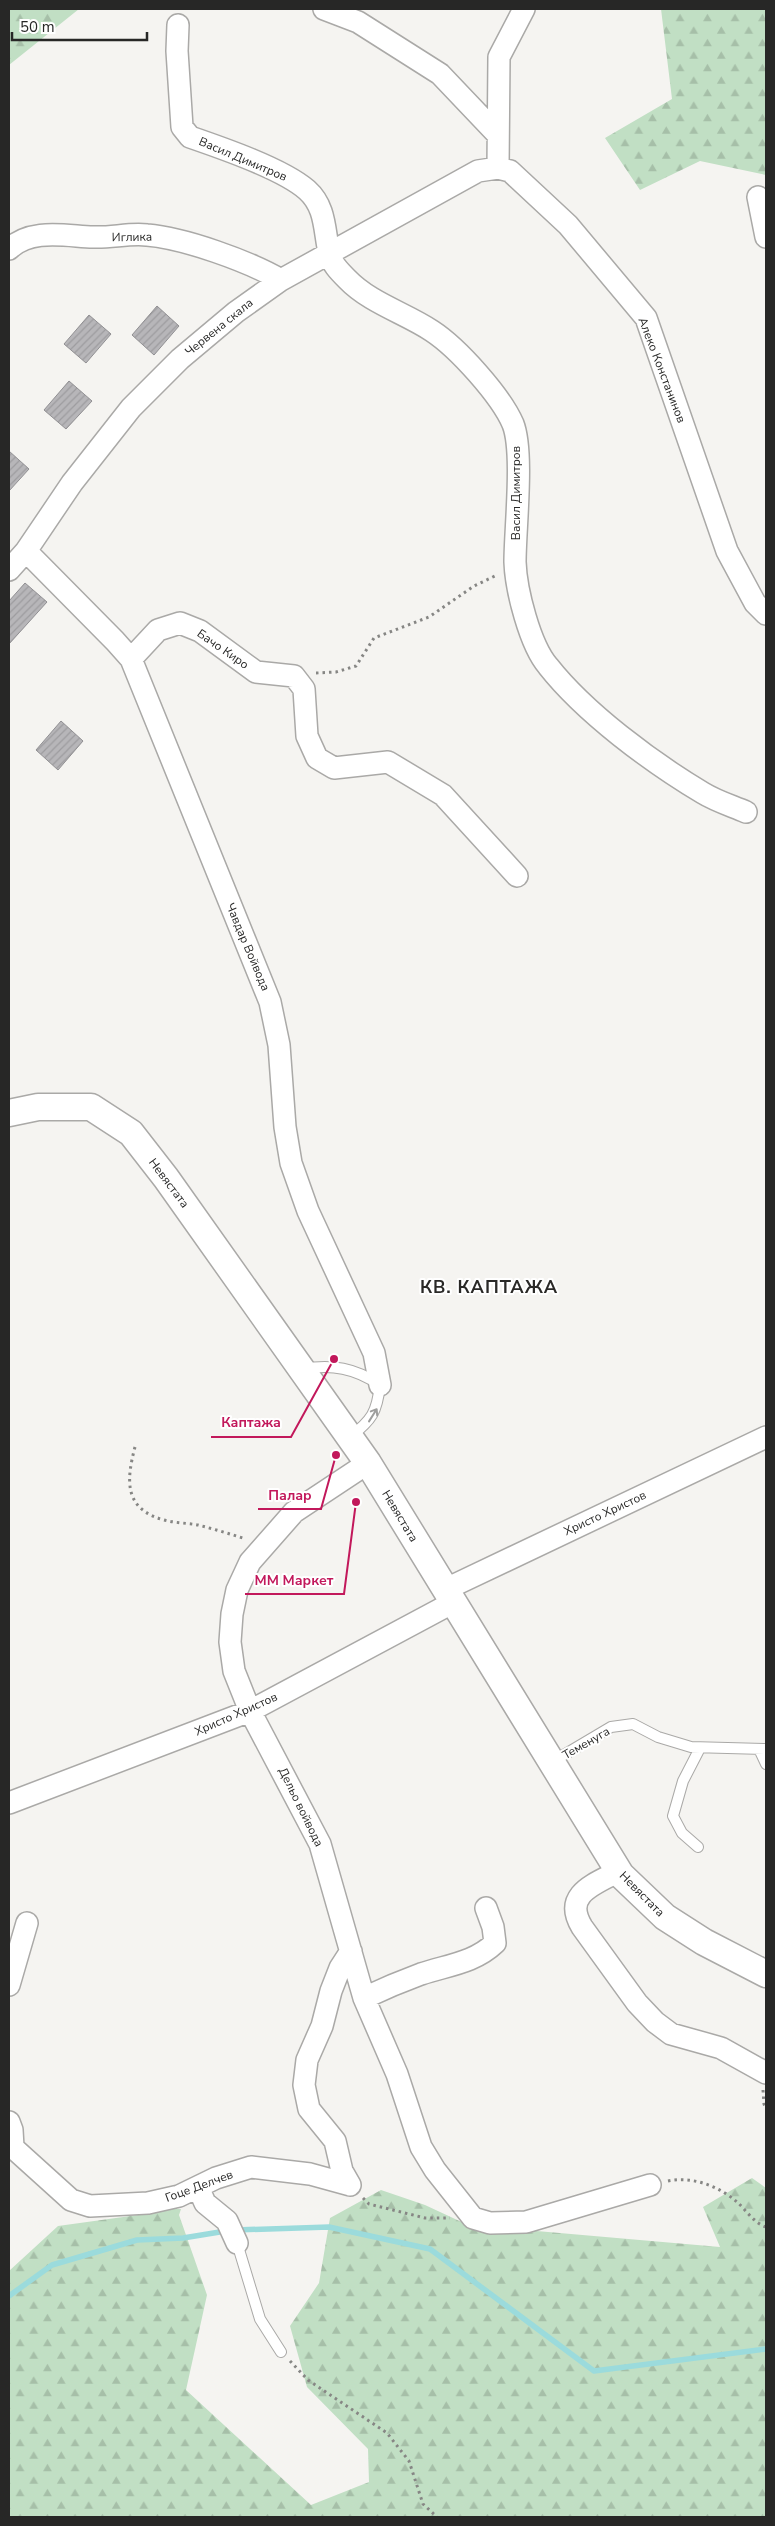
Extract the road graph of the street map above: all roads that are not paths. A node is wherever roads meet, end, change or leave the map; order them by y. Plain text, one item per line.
1 (324, 9) edge
2 (524, 9) edge
3 (178, 25) dead end
4 (498, 135) junction
5 (498, 168) junction
6 (758, 197) dead end
7 (766, 237) edge
8 (9, 249) edge
9 (329, 254) junction
10 (281, 280) junction
11 (26, 551) junction
12 (9, 570) edge
13 (766, 614) edge
14 (130, 659) junction
15 (746, 812) dead end
16 (517, 876) dead end
17 (9, 1113) edge
18 (302, 1369) junction
19 (380, 1385) junction
20 (350, 1437) junction
21 (766, 1437) edge
22 (368, 1463) junction
23 (448, 1596) junction
24 (250, 1711) junction
25 (700, 1748) junction
26 (762, 1749) edge
27 (552, 1762) junction
28 (766, 1764) edge
29 (9, 1803) edge
30 (698, 1847) dead end
31 (619, 1871) junction
32 (486, 1908) dead end
33 (28, 1923) dead end
34 (351, 1951) junction
35 (766, 1974) edge
36 (9, 1985) edge
37 (364, 1998) junction
38 (766, 2073) edge
39 (9, 2122) edge
40 (11, 2145) edge
41 (650, 2185) road end
42 (198, 2187) junction
43 (237, 2243) joint
44 (281, 2352) road end

1 - 4 street
2 - 4 street
3 - 9 street, Васил Димитров
4 - 5 street
5 - 9 street, Червена скала
5 - 13 street, Алеко Констанинов
6 - 7 street
8 - 10 street, Иглика
9 - 10 street, Червена скала
9 - 15 street, Васил Димитров
10 - 11 street, Червена скала
11 - 12 street, Червена скала
11 - 14 street, Чавдар Войвода
14 - 16 street, Бачо Киро
14 - 19 street, Чавдар Войвода
17 - 18 street, Невястата
18 - 19 lane
18 - 20 street, Невястата
20 -> 19 lane
20 - 22 street, Невястата
21 - 23 street, Христо Христов
22 - 23 street, Невястата
22 - 24 street, Дельо войвода
23 - 24 street, Христо Христов
23 - 27 street, Невястата
24 - 29 street, Христо Христов
24 - 34 street, Дельо войвода
25 - 26 lane, Теменуга
25 - 27 lane, Теменуга
25 - 30 lane
26 - 28 lane
27 - 31 street, Невястата
31 - 35 street, Невястата
31 - 38 street
32 - 37 street
33 - 36 street
34 - 37 street, Дельо войвода
34 - 42 street, Гоце Делчев
37 - 41 street, Дельо войвода
39 - 40 street
40 - 42 street, Гоце Делчев
42 - 43 street
43 - 44 lane

